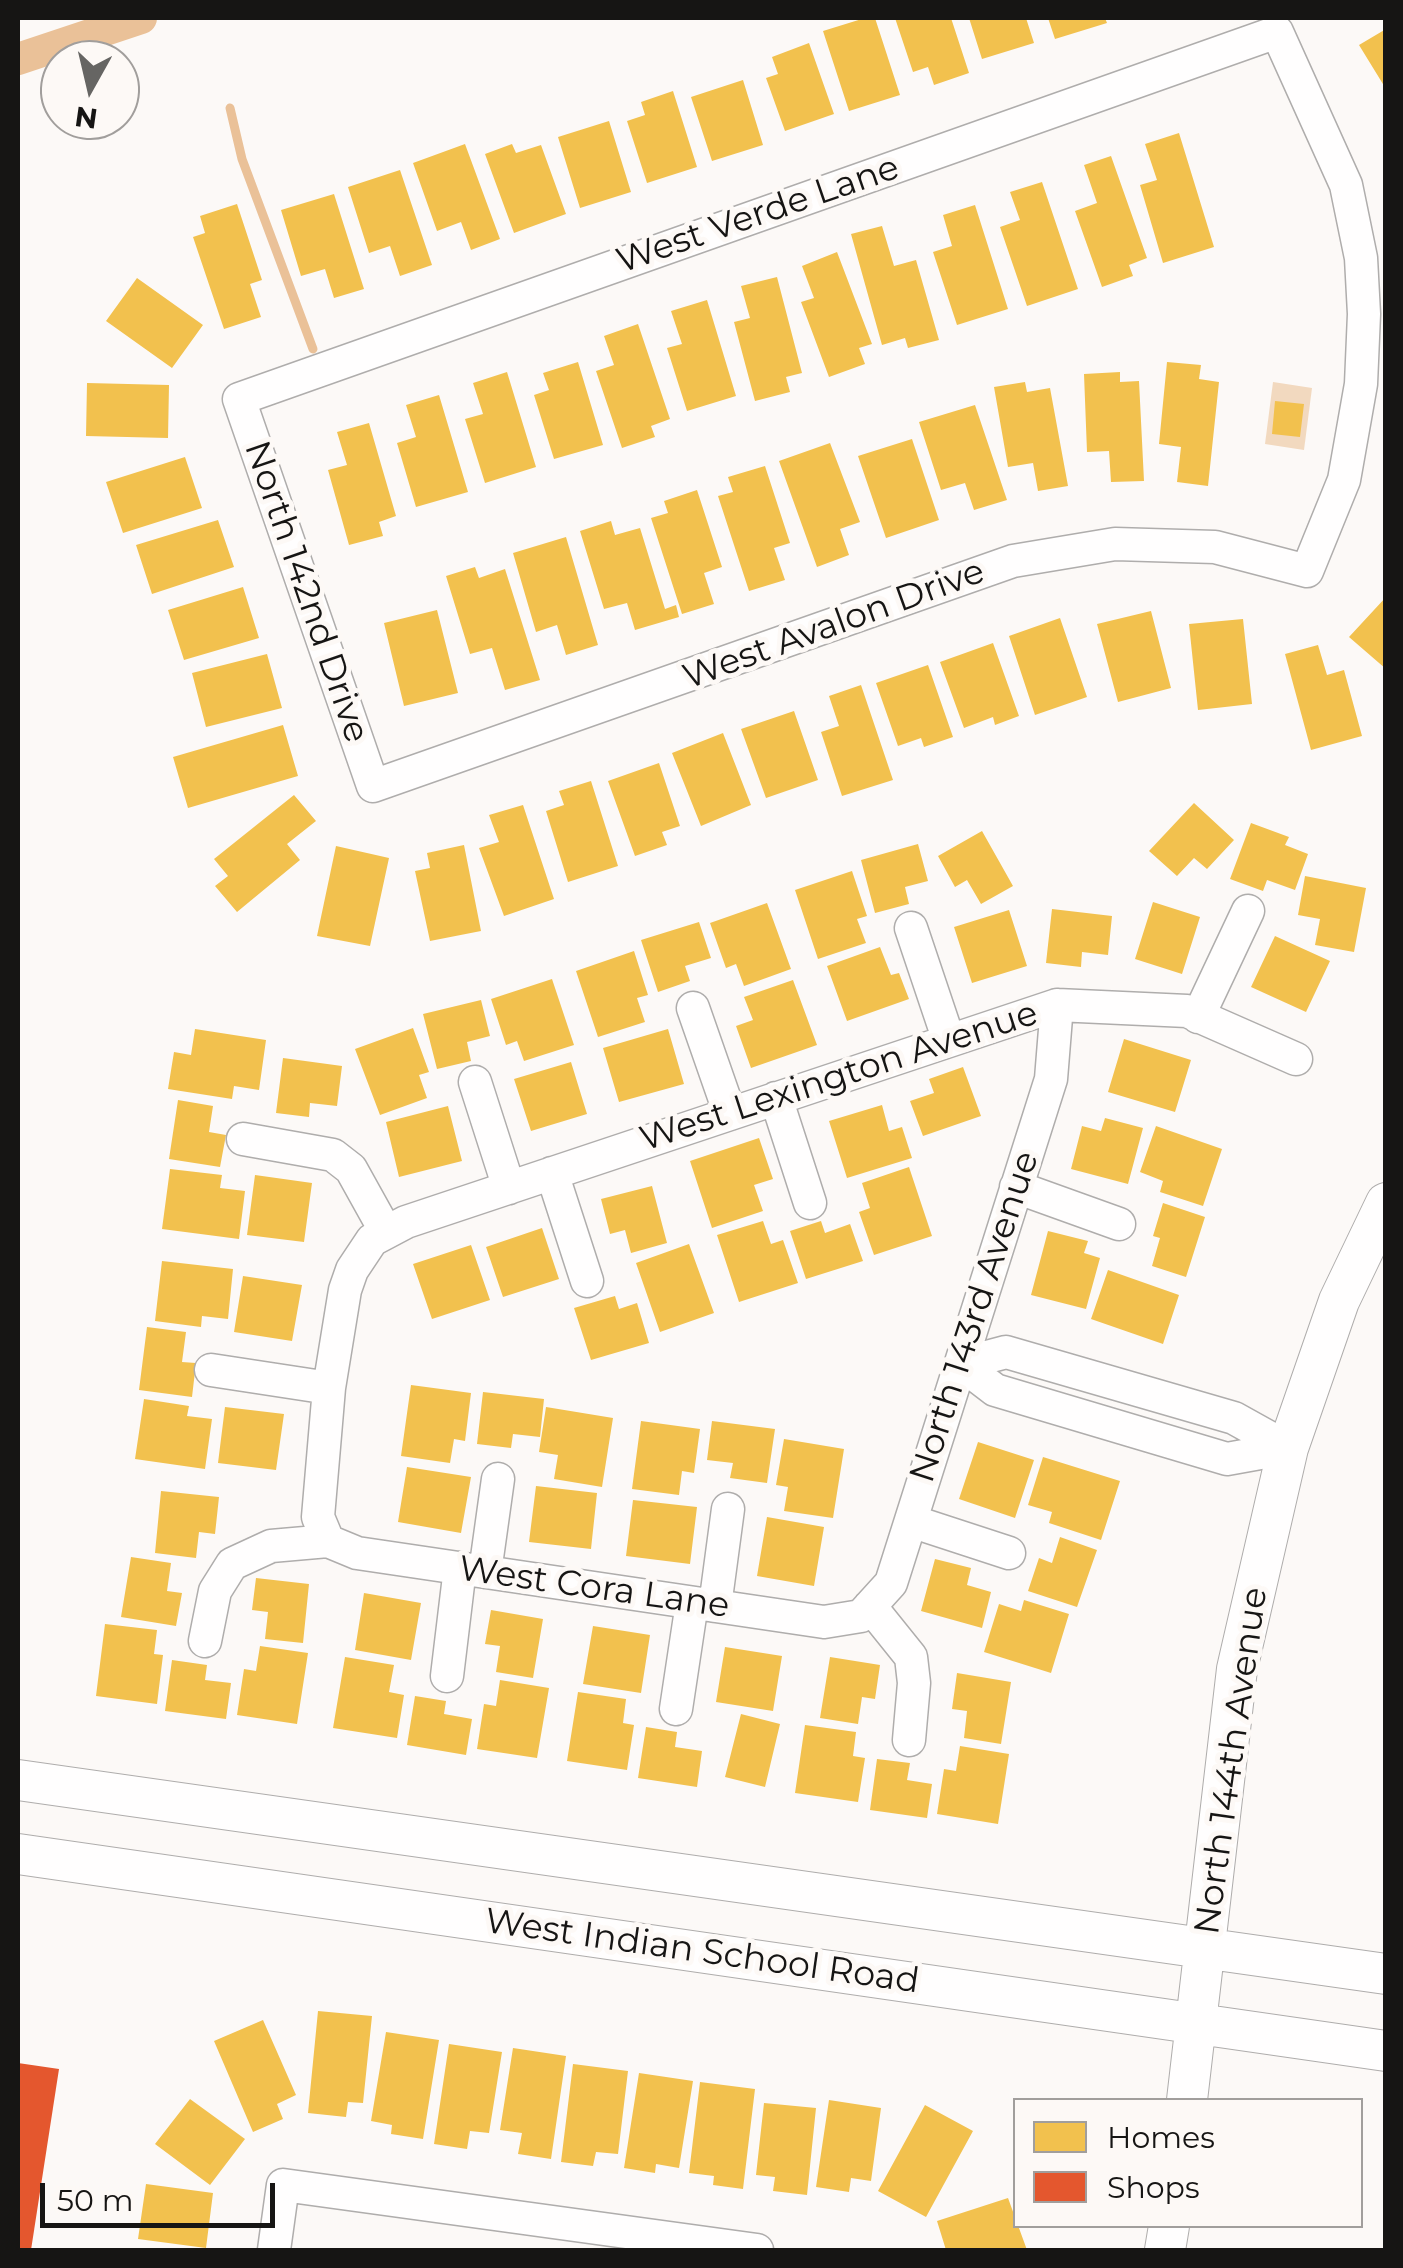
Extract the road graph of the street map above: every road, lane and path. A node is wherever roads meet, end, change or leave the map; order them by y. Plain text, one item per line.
1 (1373, 257) edge
2 (239, 399) joint
3 (372, 786) joint
4 (1248, 911) dead end
5 (911, 928) dead end
6 (1057, 1005) junction
7 (692, 1008) dead end
8 (1198, 1016) junction
9 (948, 1041) junction
10 (1296, 1059) dead end
11 (475, 1082) dead end
12 (776, 1098) junction
13 (730, 1114) junction
14 (243, 1140) dead end
15 (552, 1173) junction
16 (1016, 1187) junction
17 (508, 1188) junction
18 (810, 1203) dead end
19 (1386, 1203) edge
20 (1119, 1224) dead end
21 (386, 1232) junction
22 (587, 1281) dead end
23 (961, 1364) junction
24 (211, 1370) dead end
25 (329, 1388) junction
26 (1134, 1389) junction
27 (1123, 1428) junction
28 (1288, 1448) junction
29 (498, 1479) dead end
30 (728, 1509) dead end
31 (910, 1521) junction
32 (328, 1541) junction
33 (1009, 1554) dead end
34 (472, 1570) junction
35 (704, 1604) junction
36 (865, 1611) junction
37 (205, 1641) dead end
38 (447, 1676) dead end
39 (676, 1709) dead end
40 (909, 1740) dead end
41 (18, 1780) edge
42 (18, 1854) edge
43 (1204, 1946) junction
44 (1386, 1974) edge
45 (1198, 2022) junction
46 (1386, 2051) edge
47 (1186, 2098) edge
48 (274, 2250) edge
49 (757, 2250) edge

1 - 2 street, West Verde Lane
1 - 3 street, West Avalon Drive
2 - 3 street, North 142nd Drive
4 - 8 street
5 - 9 street
6 - 8 street, West Lexington Avenue
6 - 9 street, West Lexington Avenue
6 - 16 street, North 143rd Avenue
7 - 13 street
8 - 10 street, West Lexington Avenue
9 - 12 street, West Lexington Avenue
11 - 17 street
12 - 13 street, West Lexington Avenue
12 - 18 street
13 - 15 street, West Lexington Avenue
14 - 21 street
15 - 17 street, West Lexington Avenue
15 - 22 street
16 - 20 street
16 - 23 street, North 143rd Avenue
17 - 21 street, West Lexington Avenue
19 - 28 main road, North 144th Avenue
21 - 25 street, West Lexington Avenue
23 - 26 street
23 - 27 street
23 - 31 street, North 143rd Avenue
24 - 25 street
25 - 32 street
26 - 27 street
26 - 28 street
27 - 28 street
28 - 43 main road, North 144th Avenue
29 - 34 street
30 - 35 street
31 - 33 street
31 - 36 street, North 143rd Avenue
32 - 34 street, West Cora Lane
32 - 37 street
34 - 35 street, West Cora Lane
34 - 38 street
35 - 36 street, West Cora Lane
35 - 39 street
36 - 40 street
41 - 43 main road
42 - 45 main road, West Indian School Road
43 - 44 main road
43 - 45 main road, North 144th Avenue
45 - 46 main road, West Indian School Road
45 - 47 main road, North 144th Avenue
48 - 49 street

